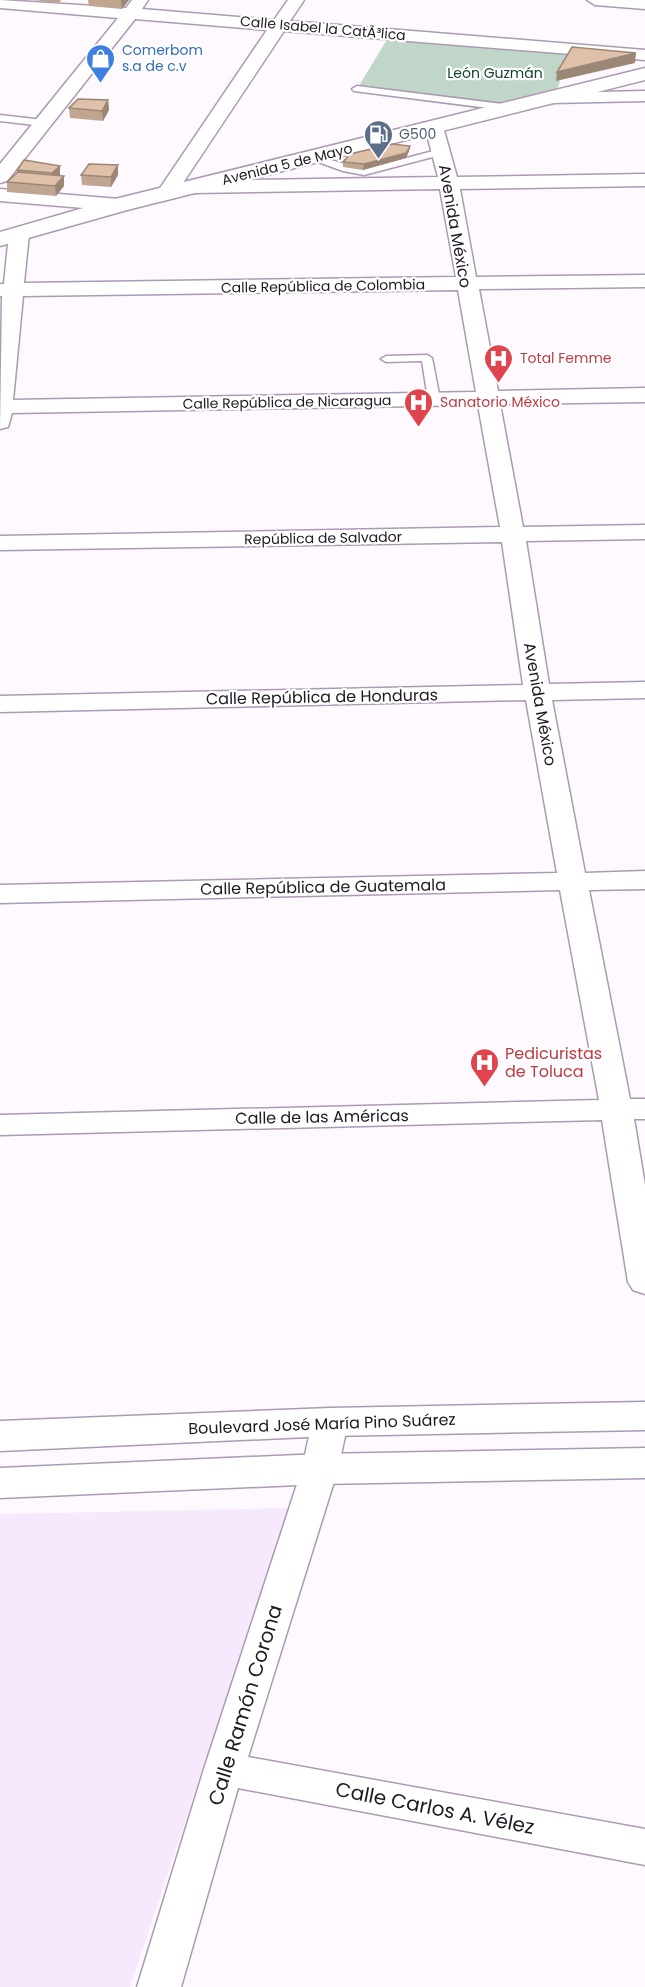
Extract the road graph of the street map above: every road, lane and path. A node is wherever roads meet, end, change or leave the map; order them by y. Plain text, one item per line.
1 (297, 0) edge
2 (595, 0) edge
3 (0, 3) edge
4 (645, 4) edge
5 (136, 6) edge
6 (279, 25) junction
7 (645, 55) edge
8 (645, 74) edge
9 (357, 89) dead end
10 (645, 96) edge
11 (552, 98) junction
12 (511, 108) junction
13 (0, 118) edge
14 (43, 123) junction
15 (434, 127) junction
16 (390, 138) junction
17 (432, 155) junction
18 (312, 158) junction
19 (0, 177) edge
20 (645, 180) edge
21 (448, 183) junction
22 (194, 187) junction
23 (166, 194) junction
24 (0, 195) edge
25 (119, 205) junction
26 (10, 237) edge
27 (645, 281) edge
28 (465, 284) junction
29 (7, 290) edge
30 (386, 359) dead end
31 (645, 395) edge
32 (487, 398) junction
33 (434, 399) junction
34 (0, 412) edge
35 (645, 532) edge
36 (513, 535) junction
37 (0, 543) edge
38 (645, 690) edge
39 (537, 692) junction
40 (0, 704) edge
41 (645, 880) edge
42 (573, 881) junction
43 (0, 894) edge
44 (631, 1109) edge
45 (0, 1125) edge
46 (645, 1282) edge
47 (645, 1416) edge
48 (330, 1422) junction
49 (0, 1436) edge
50 (645, 1463) edge
51 (320, 1469) junction
52 (0, 1483) edge
53 (224, 1769) junction
54 (645, 1847) edge
55 (159, 1987) edge

1 - 6 street
2 - 4 street
3 - 5 street, Calle Isabel la CatÃ³lica
5 - 6 street, Calle Isabel la CatÃ³lica
5 - 14 street
6 - 7 street, Calle Isabel la CatÃ³lica
6 - 23 street
8 - 11 main road, Avenida 5 de Mayo
9 - 12 lane
10 - 11 street
11 - 12 main road, Avenida 5 de Mayo
12 - 15 main road, Avenida 5 de Mayo
13 - 14 lane
14 - 19 street
15 - 16 main road, Avenida 5 de Mayo
15 - 17 street, Avenida México
16 - 17 lane
16 - 18 main road, Avenida 5 de Mayo
17 - 18 lane
17 - 21 street, Avenida México
18 - 22 main road, Avenida 5 de Mayo
20 - 21 street
21 - 22 street
21 - 28 street, Avenida México
22 - 23 main road, Avenida 5 de Mayo
23 - 25 main road, Avenida 5 de Mayo
24 - 25 street
25 - 26 main road, Avenida 5 de Mayo
26 - 29 street
27 - 28 street, Calle República de Colombia
28 - 29 street, Calle República de Colombia
28 - 32 street, Avenida México
29 - 34 street
30 - 33 lane
31 - 32 street, Calle República de Nicaragua
32 - 33 street, Calle República de Nicaragua
32 - 36 street, Avenida México
33 - 34 street, Calle República de Nicaragua
35 - 36 street, República de Salvador
36 - 37 street, República de Salvador
36 - 39 street, Avenida México
38 - 39 street, Calle República de Honduras
39 - 40 street, Calle República de Honduras
39 - 42 street, Avenida México
41 - 42 street, Calle República de Guatemala
42 - 43 street, Calle República de Guatemala
42 - 44 street, Avenida México
44 - 45 street, Calle de las Américas
44 - 46 street, Avenida México
47 - 48 main road, Boulevard José María Pino Suárez
48 - 49 main road, Boulevard José María Pino Suárez
48 - 51 street, Calle Ramón Corona
50 - 51 main road
51 - 52 main road
51 - 53 street, Calle Ramón Corona
53 - 54 street, Calle Carlos A. Vélez
53 - 55 street, Calle Ramón Corona

